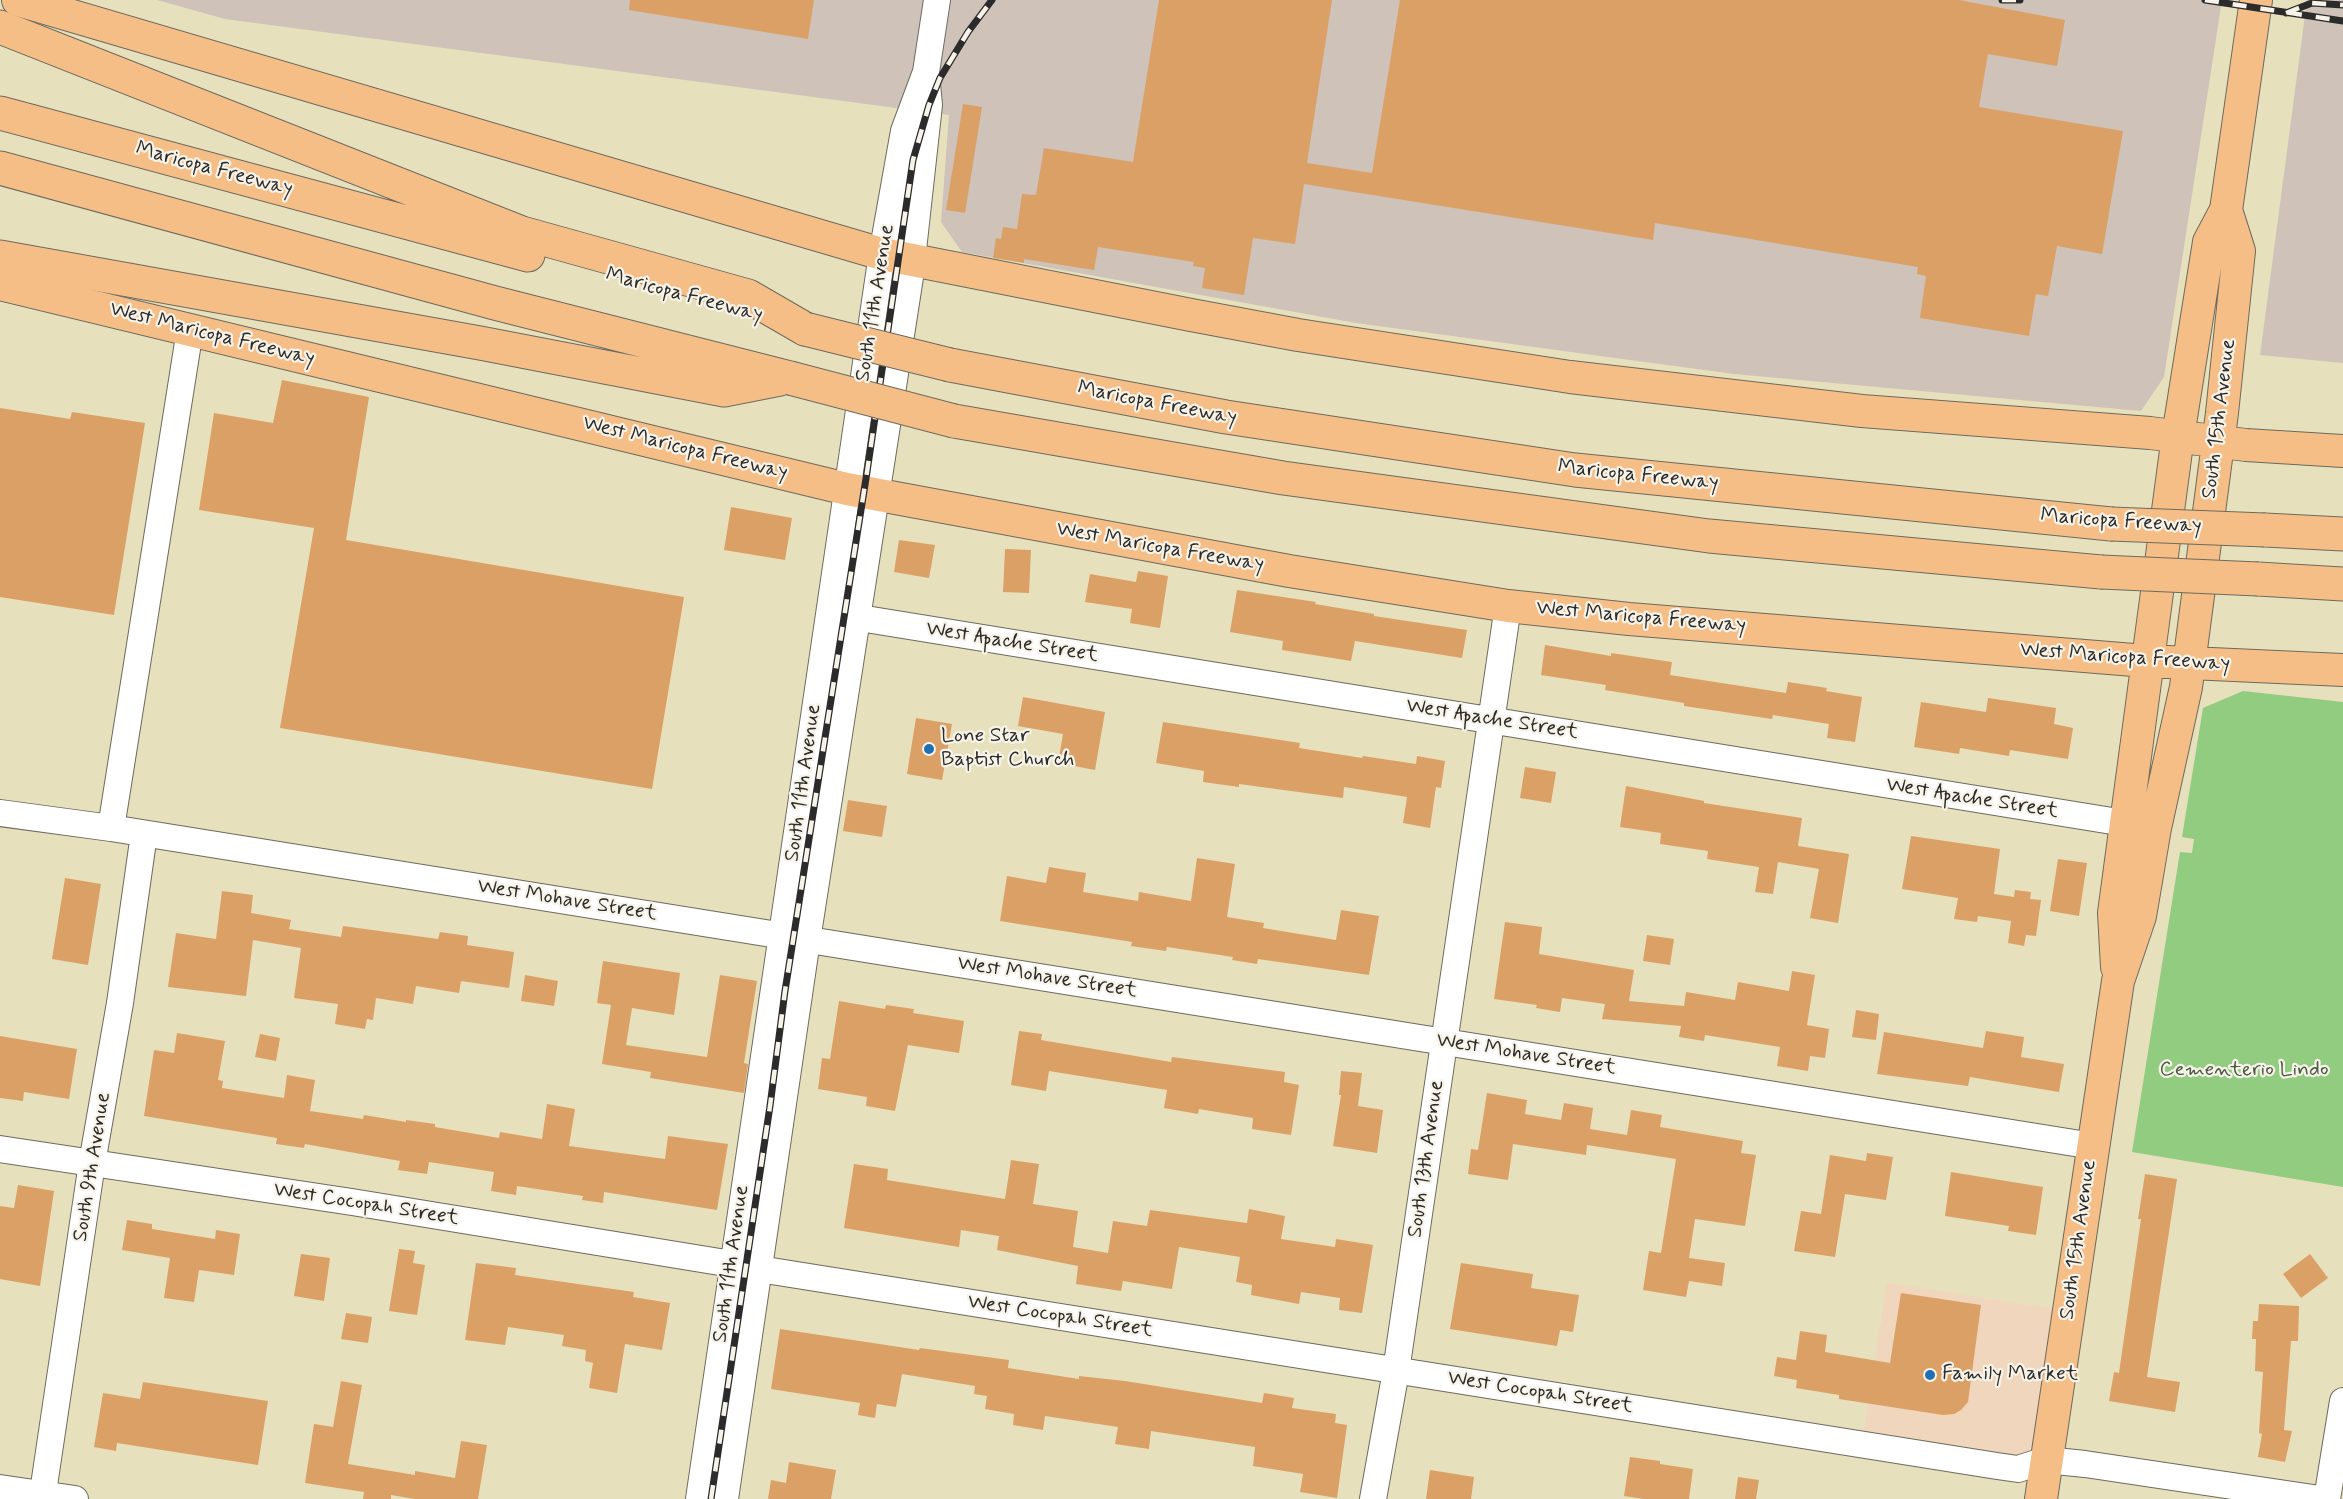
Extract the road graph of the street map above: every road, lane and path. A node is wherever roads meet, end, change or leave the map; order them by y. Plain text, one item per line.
1 (18, 0) edge
2 (937, 0) edge
3 (2256, 0) edge
4 (0, 27) edge
5 (926, 72) junction
6 (0, 113) edge
7 (0, 168) edge
8 (2226, 210) junction
9 (882, 254) junction
10 (0, 257) edge
11 (912, 261) junction
12 (0, 284) edge
13 (805, 329) junction
14 (190, 330) junction
15 (790, 378) junction
16 (2178, 436) junction
17 (2218, 442) junction
18 (2343, 451) edge
19 (862, 491) junction
20 (2343, 534) edge
21 (2343, 584) edge
22 (1508, 606) junction
23 (829, 612) junction
24 (857, 617) junction
25 (2146, 661) junction
26 (2189, 664) junction
27 (2343, 670) edge
28 (1491, 720) junction
29 (0, 813) edge
30 (2140, 826) junction
31 (111, 828) junction
32 (144, 834) junction
33 (782, 936) junction
34 (807, 940) junction
35 (1444, 1041) junction
36 (2093, 1146) junction
37 (0, 1149) edge
38 (92, 1163) junction
39 (732, 1264) junction
40 (759, 1269) junction
41 (1395, 1371) junction
42 (2343, 1401) edge
43 (2046, 1460) junction
44 (0, 1488) edge
45 (42, 1497) edge
46 (75, 1499) edge
47 (699, 1499) edge
48 (725, 1499) edge
49 (1373, 1499) edge
50 (2041, 1499) edge
51 (2320, 1499) edge
52 (2327, 1499) edge

1 - 9 main road
2 - 5 street, South 11th Avenue
3 - 8 main road, South 15th Avenue
4 - 13 highway
5 - 9 street, South 11th Avenue
5 - 11 street, South 11th Avenue
6 - 13 highway, Maricopa Freeway
7 - 15 highway
8 - 16 main road, South 15th Avenue
8 - 17 main road, South 15th Avenue
9 - 11 main road
9 - 19 street, South 11th Avenue
10 - 15 highway
11 - 16 main road
11 - 19 street, South 11th Avenue
12 - 14 main road, West Maricopa Freeway
13 - 20 highway, Maricopa Freeway, bridge
14 - 19 main road, West Maricopa Freeway
14 - 31 street
15 - 21 highway, bridge
16 - 17 main road
16 - 25 main road, South 15th Avenue
17 - 18 main road
17 - 26 main road, South 15th Avenue
19 - 22 main road, West Maricopa Freeway
19 - 23 street, South 11th Avenue
19 - 24 street, South 11th Avenue
22 - 25 main road, West Maricopa Freeway
22 - 28 street, South 13th Avenue
23 - 24 street, West Apache Street
23 - 33 street, South 11th Avenue
24 - 28 street, West Apache Street
24 - 34 street, South 11th Avenue
25 - 26 main road, West Maricopa Freeway
25 - 30 main road, South 15th Avenue
26 - 27 main road, West Maricopa Freeway
26 - 30 main road, South 15th Avenue
28 - 30 street, West Apache Street
28 - 35 street, South 13th Avenue
29 - 31 street, West Mohave Street
30 - 36 main road, South 15th Avenue
31 - 32 street, West Mohave Street
32 - 33 street, West Mohave Street
32 - 38 street, South 9th Avenue
33 - 34 street, West Mohave Street
33 - 39 street, South 11th Avenue
34 - 35 street, West Mohave Street
34 - 40 street, South 11th Avenue
35 - 36 street, West Mohave Street
35 - 41 street, South 13th Avenue
36 - 43 main road, South 15th Avenue
37 - 38 street, West Cocopah Street
38 - 39 street, West Cocopah Street
38 - 45 street, South 9th Avenue
39 - 47 street, South 11th Avenue
40 - 41 street, West Cocopah Street
40 - 48 street, South 11th Avenue
41 - 43 street, West Cocopah Street
41 - 49 street, South 13th Avenue
42 - 52 street
43 - 50 main road, South 15th Avenue
43 - 51 street, West Cocopah Street
44 - 45 street
45 - 46 street

